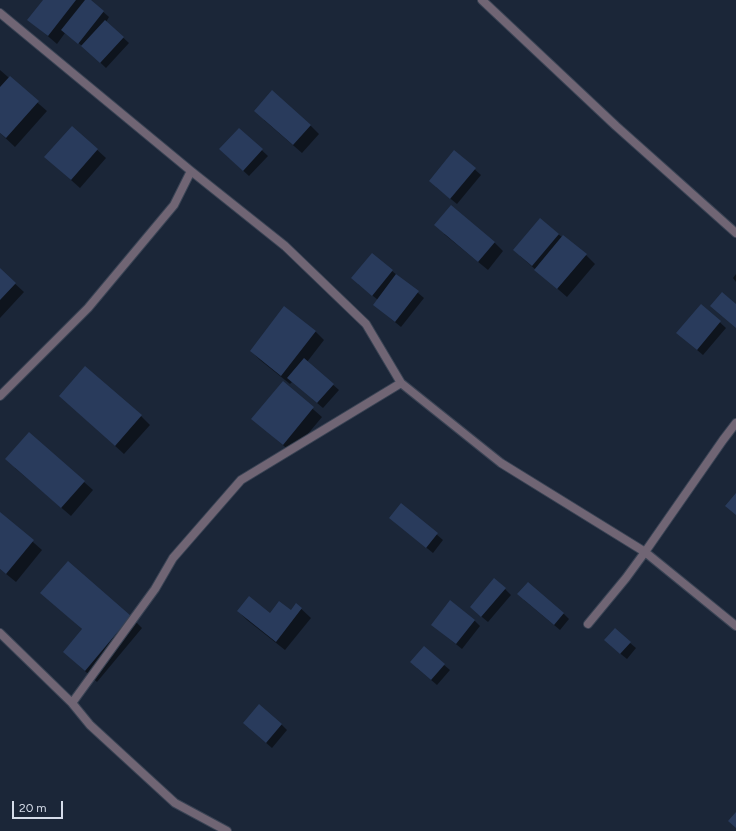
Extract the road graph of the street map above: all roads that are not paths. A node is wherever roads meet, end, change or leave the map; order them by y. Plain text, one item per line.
1 (482, 0) edge
2 (0, 13) edge
3 (191, 171) junction
4 (736, 233) edge
5 (401, 383) junction
6 (0, 396) edge
7 (736, 423) edge
8 (645, 552) junction
9 (588, 624) dead end
10 (736, 626) edge
11 (0, 633) edge
12 (72, 702) junction
13 (227, 831) edge

1 - 4 street
2 - 3 street
3 - 5 street
3 - 6 street
5 - 8 street
5 - 12 street
7 - 8 street
8 - 9 street
8 - 10 street
11 - 12 street
12 - 13 street

